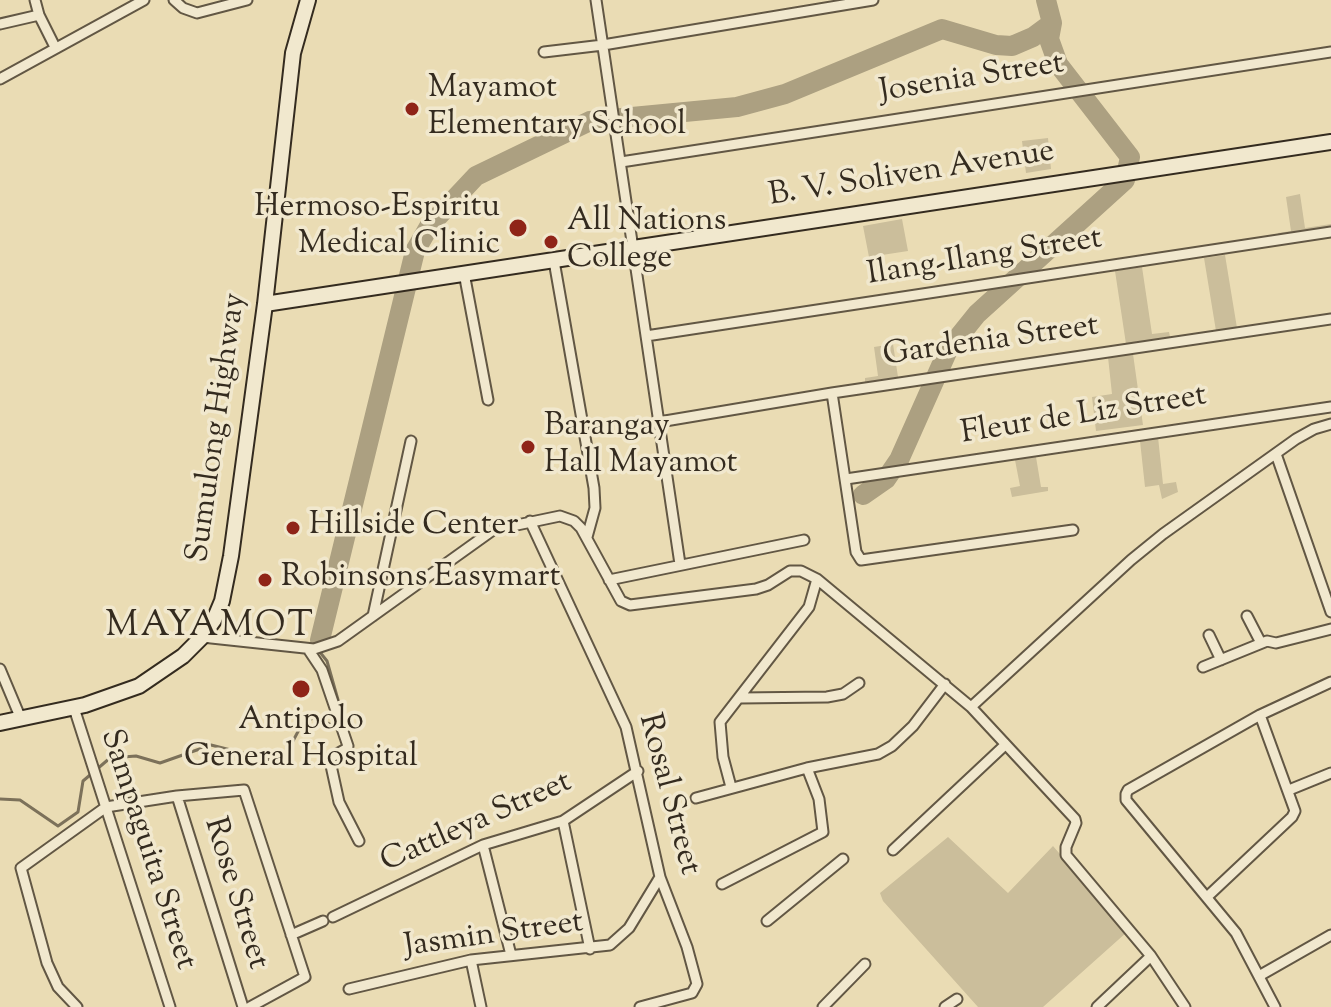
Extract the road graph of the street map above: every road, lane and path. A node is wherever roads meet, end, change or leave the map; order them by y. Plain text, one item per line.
1 (35, 0) edge
2 (144, 0) edge
3 (174, 0) edge
4 (247, 0) edge
5 (308, 0) edge
6 (596, 0) edge
7 (873, 0) edge
8 (39, 15) junction
9 (0, 24) edge
10 (603, 45) junction
11 (55, 47) junction
12 (544, 52) dead end
13 (1331, 52) edge
14 (0, 79) edge
15 (1331, 142) edge
16 (621, 162) junction
17 (1331, 232) edge
18 (632, 248) junction
19 (554, 261) junction
20 (464, 273) junction
21 (265, 304) junction
22 (1331, 319) edge
23 (646, 336) junction
24 (832, 393) junction
25 (488, 400) dead end
26 (1331, 407) edge
27 (659, 422) junction
28 (1331, 424) edge
29 (411, 441) dead end
30 (1276, 454) junction
31 (846, 479) junction
32 (530, 521) junction
33 (1073, 530) dead end
34 (587, 537) junction
35 (804, 540) dead end
36 (680, 564) junction
37 (817, 579) junction
38 (609, 580) junction
39 (1329, 600) edge
40 (1331, 612) edge
41 (373, 616) junction
42 (1247, 616) dead end
43 (1331, 629) edge
44 (1209, 635) dead end
45 (202, 637) junction
46 (1261, 643) junction
47 (311, 649) junction
48 (1221, 660) junction
49 (1203, 667) dead end
50 (0, 669) edge
51 (1331, 682) edge
52 (859, 683) dead end
53 (945, 684) junction
54 (740, 698) junction
55 (971, 707) junction
56 (74, 708) junction
57 (1260, 715) junction
58 (21, 719) junction
59 (0, 723) edge
60 (1005, 745) junction
61 (807, 768) junction
62 (638, 771) junction
63 (1331, 773) edge
64 (731, 787) junction
65 (1289, 790) junction
66 (177, 796) junction
67 (696, 798) dead end
68 (106, 807) junction
69 (563, 821) junction
70 (359, 841) dead end
71 (483, 845) junction
72 (893, 850) dead end
73 (843, 859) dead end
74 (660, 877) junction
75 (722, 884) dead end
76 (1207, 897) junction
77 (767, 921) dead end
78 (291, 935) junction
79 (1331, 935) edge
80 (590, 949) junction
81 (511, 955) junction
82 (1151, 956) junction
83 (471, 960) junction
84 (865, 964) dead end
85 (1259, 976) junction
86 (349, 989) dead end
87 (957, 999) dead end
88 (77, 1007) edge
89 (170, 1007) edge
90 (243, 1007) edge
91 (250, 1007) edge
92 (481, 1007) edge
93 (640, 1007) edge
94 (823, 1007) edge
95 (945, 1007) edge
96 (1097, 1007) edge
97 (1185, 1007) edge
98 (1275, 1007) edge

1 - 8 street
2 - 11 street
3 - 4 street
5 - 21 main road, Sumulong Highway
6 - 10 street
7 - 10 street
8 - 9 street
8 - 11 street
10 - 12 street
10 - 16 street
11 - 14 street
13 - 16 street, Josenia Street
15 - 18 main road, B. V. Soliven Avenue
16 - 18 street
17 - 23 street, Ilang-Ilang Street
18 - 19 main road, B. V. Soliven Avenue
18 - 23 street
19 - 20 main road, B. V. Soliven Avenue
19 - 34 street
20 - 21 main road, B. V. Soliven Avenue
20 - 25 street
21 - 45 main road, Sumulong Highway
22 - 24 street, Gardenia Street
23 - 27 street
24 - 27 street, Gardenia Street
24 - 31 street
26 - 31 street, Fleur de Liz Street
27 - 36 street
28 - 30 street
29 - 41 street
30 - 39 street
30 - 55 street
31 - 33 street
32 - 34 street
32 - 41 street
32 - 62 street, Rosal Street
34 - 38 street
35 - 36 street
36 - 38 street
37 - 38 street
37 - 53 street
37 - 54 street
39 - 40 street
41 - 47 street
42 - 46 street
43 - 46 street
44 - 48 street
45 - 47 street
45 - 56 main road, Sumulong Highway
46 - 48 street
47 - 70 street
48 - 49 street
50 - 58 street
51 - 57 street
52 - 54 street
53 - 55 street
53 - 61 street
54 - 64 street
55 - 60 street
56 - 58 main road, Sumulong Highway
56 - 68 street, Sampaguita Street
57 - 65 street
57 - 76 street
58 - 59 main road, Sumulong Highway
60 - 72 street
60 - 82 street
61 - 64 street
61 - 75 street
62 - 69 street, Cattleya Street
62 - 74 street, Rosal Street
63 - 65 street
64 - 67 street
65 - 76 street
66 - 68 street
66 - 78 street
66 - 90 street, Rose Street
68 - 88 street
68 - 89 street, Sampaguita Street
69 - 71 street, Cattleya Street
69 - 80 street
71 - 78 street, Cattleya Street
71 - 81 street
73 - 77 street
74 - 80 street, Jasmin Street
74 - 93 street, Rosal Street
76 - 85 street
78 - 91 street
79 - 85 street
80 - 81 street, Jasmin Street
81 - 83 street, Jasmin Street
82 - 96 street
82 - 97 street
83 - 86 street, Jasmin Street
83 - 92 street
84 - 94 street
85 - 98 street
87 - 95 street

